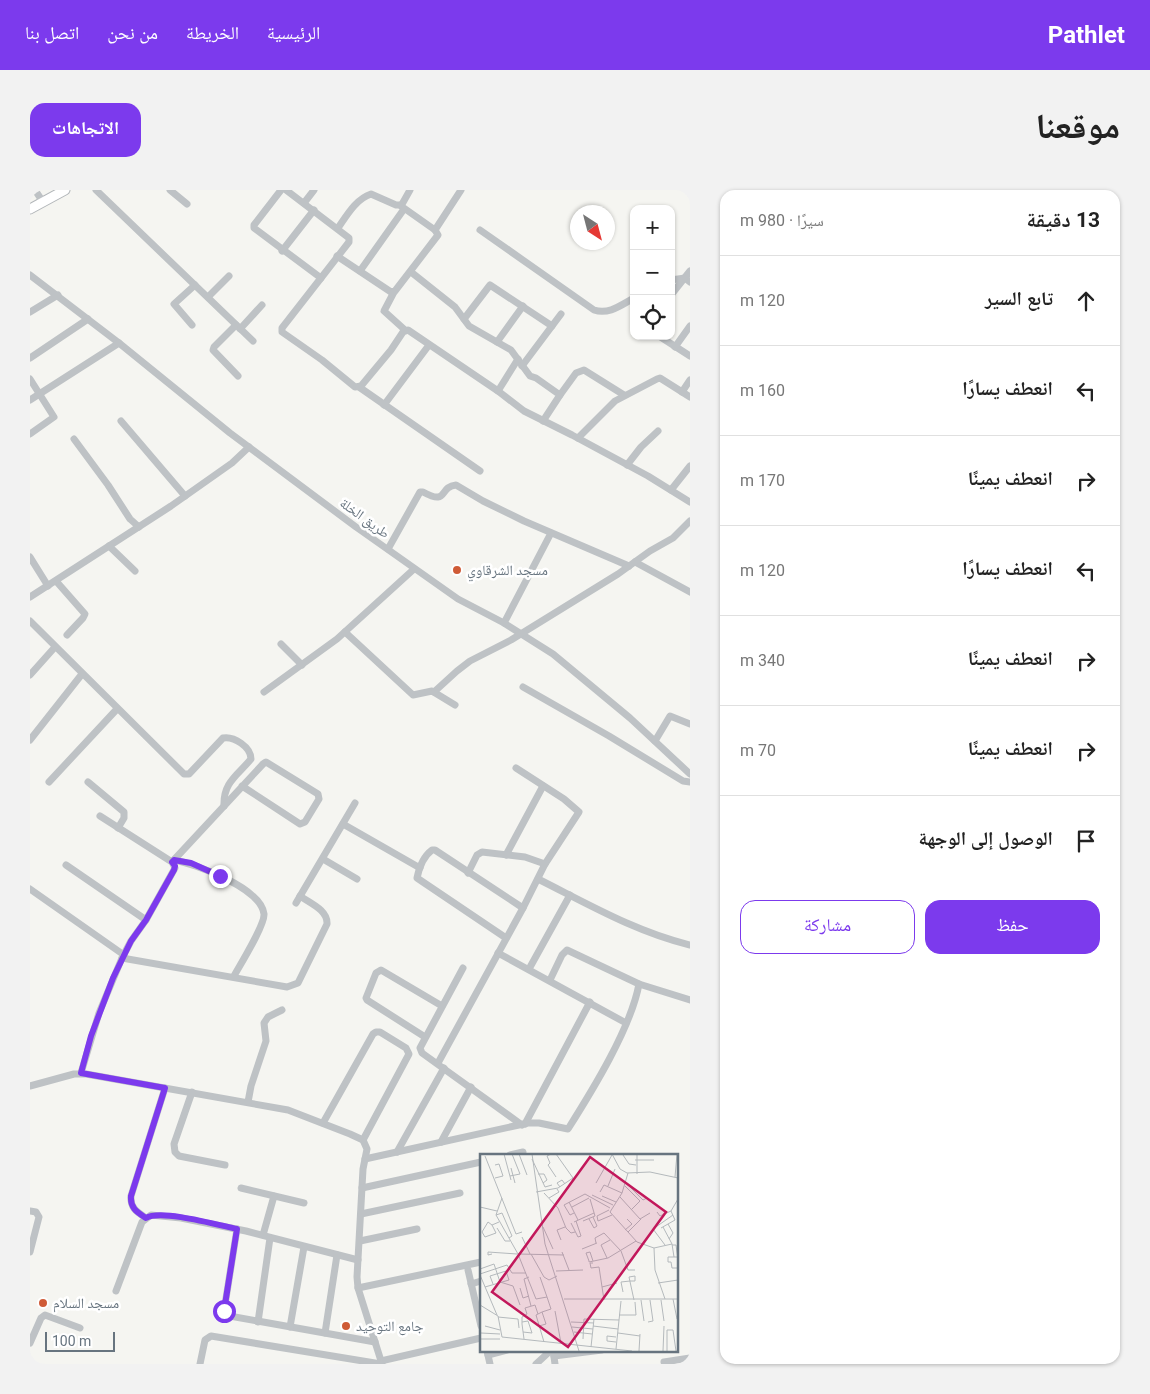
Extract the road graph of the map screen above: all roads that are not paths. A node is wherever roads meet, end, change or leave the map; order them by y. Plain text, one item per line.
1 (35, 190) edge
2 (65, 190) edge
3 (96, 190) edge
4 (170, 190) edge
5 (281, 190) edge
6 (286, 190) edge
7 (314, 190) edge
8 (410, 190) edge
9 (462, 190) edge
10 (43, 202) junction
11 (304, 203) junction
12 (187, 204) dead end
13 (402, 207) junction
14 (30, 210) edge
15 (314, 210) junction
16 (338, 228) junction
17 (436, 230) junction
18 (480, 230) dead end
19 (282, 251) junction
20 (337, 256) junction
21 (360, 271) junction
22 (690, 271) edge
23 (411, 272) junction
24 (30, 274) edge
25 (229, 276) dead end
26 (321, 278) junction
27 (687, 280) edge
28 (195, 285) junction
29 (675, 291) edge
30 (394, 292) junction
31 (58, 295) junction
32 (208, 297) junction
33 (630, 300) edge
34 (262, 306) dead end
35 (523, 306) junction
36 (30, 312) edge
37 (561, 314) dead end
38 (88, 318) junction
39 (464, 319) junction
40 (192, 325) dead end
41 (552, 326) junction
42 (690, 326) edge
43 (238, 327) junction
44 (405, 330) junction
45 (665, 340) edge
46 (253, 341) dead end
47 (497, 342) junction
48 (120, 343) junction
49 (429, 345) junction
50 (675, 347) junction
51 (690, 356) edge
52 (30, 358) edge
53 (520, 362) junction
54 (238, 376) dead end
55 (30, 379) edge
56 (690, 380) edge
57 (359, 387) junction
58 (498, 391) junction
59 (682, 392) junction
60 (40, 394) junction
61 (560, 395) junction
62 (624, 395) junction
63 (690, 397) edge
64 (30, 400) edge
65 (384, 405) junction
66 (121, 421) dead end
67 (543, 421) junction
68 (658, 431) dead end
69 (30, 434) edge
70 (578, 438) junction
71 (74, 439) dead end
72 (249, 447) junction
73 (627, 465) junction
74 (690, 466) edge
75 (480, 471) dead end
76 (671, 490) junction
77 (185, 496) junction
78 (690, 502) edge
79 (690, 521) edge
80 (139, 527) junction
81 (551, 533) junction
82 (109, 546) junction
83 (388, 549) junction
84 (30, 557) edge
85 (632, 564) junction
86 (414, 569) junction
87 (135, 572) dead end
88 (56, 581) junction
89 (48, 586) junction
90 (690, 592) edge
91 (30, 597) edge
92 (30, 621) edge
93 (504, 623) junction
94 (345, 632) junction
95 (522, 633) junction
96 (67, 635) dead end
97 (281, 644) dead end
98 (55, 647) junction
99 (302, 664) junction
100 (82, 674) junction
101 (30, 675) edge
102 (523, 687) dead end
103 (264, 692) dead end
104 (434, 692) junction
105 (455, 705) dead end
106 (117, 709) junction
107 (690, 724) edge
108 (30, 740) edge
109 (655, 742) junction
110 (516, 768) dead end
111 (690, 774) edge
112 (49, 782) dead end
113 (88, 782) dead end
114 (690, 782) edge
115 (242, 786) junction
116 (543, 786) junction
117 (355, 803) dead end
118 (224, 806) junction
119 (100, 816) dead end
120 (343, 824) junction
121 (118, 828) junction
122 (506, 855) junction
123 (323, 859) junction
124 (173, 861) junction
125 (545, 864) junction
126 (66, 865) dead end
127 (420, 868) junction
128 (468, 873) junction
129 (538, 879) junction
130 (357, 880) dead end
131 (30, 889) edge
132 (570, 895) junction
133 (300, 896) junction
134 (296, 903) dead end
135 (523, 908) junction
136 (146, 920) junction
137 (506, 938) junction
138 (690, 946) edge
139 (498, 952) junction
140 (123, 956) junction
141 (463, 968) dead end
142 (529, 969) junction
143 (234, 976) junction
144 (550, 980) junction
145 (639, 984) junction
146 (690, 1000) edge
147 (590, 1002) junction
148 (442, 1006) junction
149 (282, 1010) dead end
150 (626, 1023) junction
151 (425, 1037) junction
152 (438, 1063) junction
153 (444, 1068) junction
154 (81, 1073) junction
155 (30, 1086) edge
156 (471, 1087) junction
157 (165, 1088) junction
158 (192, 1092) junction
159 (248, 1102) junction
160 (323, 1123) junction
161 (523, 1124) junction
162 (363, 1140) junction
163 (441, 1142) junction
164 (397, 1152) junction
165 (523, 1152) dead end
166 (514, 1154) edge
167 (365, 1159) junction
168 (480, 1162) edge
169 (225, 1165) dead end
170 (241, 1188) dead end
171 (362, 1188) junction
172 (460, 1193) dead end
173 (274, 1196) junction
174 (304, 1203) dead end
175 (30, 1210) edge
176 (361, 1214) junction
177 (146, 1218) junction
178 (237, 1229) junction
179 (417, 1229) dead end
180 (266, 1236) junction
181 (360, 1241) junction
182 (304, 1247) junction
183 (30, 1252) edge
184 (336, 1255) junction
185 (358, 1260) junction
186 (480, 1262) edge
187 (468, 1270) dead end
188 (480, 1281) edge
189 (471, 1284) junction
190 (358, 1288) junction
191 (116, 1291) dead end
192 (480, 1317) edge
193 (258, 1322) junction
194 (290, 1327) junction
195 (80, 1328) dead end
196 (325, 1333) junction
197 (480, 1338) edge
198 (375, 1342) junction
199 (30, 1344) edge
200 (488, 1352) edge
201 (586, 1352) edge
202 (553, 1356) edge
203 (690, 1358) edge
204 (664, 1362) dead end
205 (680, 1362) edge
206 (381, 1363) edge
207 (200, 1364) edge
208 (490, 1364) edge
209 (536, 1364) edge

1 - 10 street
2 - 10 main road
3 - 28 street
4 - 12 street
5 - 19 street
6 - 11 street
7 - 11 street
8 - 13 street
9 - 17 street
10 - 14 main road
11 - 15 street
13 - 16 street
13 - 17 street
13 - 21 street
15 - 16 street
15 - 19 street
16 - 20 street
17 - 23 street
18 - 33 street
19 - 26 street
20 - 21 street
20 - 26 street
21 - 30 street
22 - 27 street
23 - 30 street
23 - 39 street
24 - 31 street, طريق الخلة
25 - 32 street
26 - 57 street
27 - 29 street
28 - 32 street
28 - 40 street
30 - 44 street
31 - 36 street
31 - 38 street, طريق الخلة
32 - 43 street
34 - 43 street
35 - 39 street
35 - 41 street
35 - 47 street
37 - 41 street
38 - 48 street, طريق الخلة
38 - 52 street
39 - 47 street
41 - 53 street
42 - 50 street
43 - 46 street
43 - 54 street
44 - 49 street
44 - 57 street
45 - 50 street
47 - 53 street
48 - 60 street
48 - 72 street, طريق الخلة
49 - 58 street
49 - 65 street
50 - 51 street
53 - 58 street
53 - 61 street
55 - 60 street
56 - 59 street
57 - 65 street
58 - 67 street
59 - 62 street
59 - 63 street
60 - 64 street
60 - 69 street
61 - 62 street
61 - 67 street
62 - 70 street
65 - 75 street
66 - 77 street
67 - 70 street
68 - 73 street
70 - 73 street
71 - 80 street
72 - 77 street
72 - 83 street, طريق الخلة
73 - 76 street
74 - 76 street
76 - 78 street
77 - 80 street
79 - 85 street
80 - 82 street
81 - 83 street
81 - 85 street
81 - 93 street
82 - 87 street
82 - 88 street
83 - 86 street, طريق الخلة
84 - 89 street
85 - 90 street
85 - 95 street
86 - 93 street, طريق الخلة
86 - 94 street
88 - 89 street
88 - 96 street
89 - 91 street
92 - 98 street
93 - 95 street, طريق الخلة
94 - 99 street
94 - 104 street
95 - 104 street
95 - 109 street, طريق الخلة
97 - 99 street
98 - 100 street
98 - 101 street
99 - 103 street
100 - 106 street
100 - 108 street
102 - 114 street
104 - 105 street
106 - 112 street
106 - 118 street
107 - 109 street
109 - 111 street, طريق الخلة
110 - 116 street
113 - 121 street
115 - 115 street
115 - 118 street
116 - 122 street
116 - 125 street
117 - 120 street
118 - 124 street
119 - 121 street
120 - 123 street
120 - 127 street
121 - 124 street
122 - 125 street
122 - 128 street
123 - 130 street
123 - 133 street
124 - 136 street
124 - 143 street
125 - 129 street
126 - 136 street
127 - 128 street
127 - 137 street
128 - 135 street
129 - 132 street
129 - 135 street
131 - 140 street
132 - 138 street
132 - 142 street
133 - 134 street
133 - 143 street
135 - 137 street
136 - 140 street
137 - 139 street
139 - 142 street
139 - 152 street
140 - 143 street
140 - 154 street
141 - 148 street
142 - 144 street
144 - 145 street
144 - 147 street
145 - 146 street
145 - 150 street
147 - 150 street
147 - 161 street
148 - 151 street
148 - 151 street
149 - 159 street
150 - 161 street
151 - 152 street
152 - 153 street
153 - 156 street
153 - 164 street
154 - 155 street
154 - 157 street
156 - 161 street
156 - 163 street
157 - 158 street
157 - 177 street
158 - 159 street
158 - 169 street
159 - 160 street
160 - 162 street
160 - 162 street
161 - 163 street
162 - 167 street
163 - 164 street
164 - 167 street
165 - 166 street
167 - 171 street
168 - 171 street
170 - 173 street
171 - 176 street
172 - 176 street
173 - 174 street
173 - 180 street
175 - 183 street
176 - 181 street
177 - 178 street
177 - 191 street
178 - 180 street
178 - 193 street
179 - 181 street
180 - 182 street
180 - 193 street
181 - 185 street
182 - 184 street
182 - 194 street
184 - 185 street
184 - 196 street
185 - 190 street
186 - 190 street
187 - 189 street
188 - 189 street
189 - 192 street
190 - 198 street
193 - 194 street
194 - 196 street
195 - 199 street
196 - 198 street
197 - 206 street
198 - 206 street
200 - 208 street
201 - 202 street
202 - 209 street
203 - 205 street
204 - 205 street
206 - 207 street

